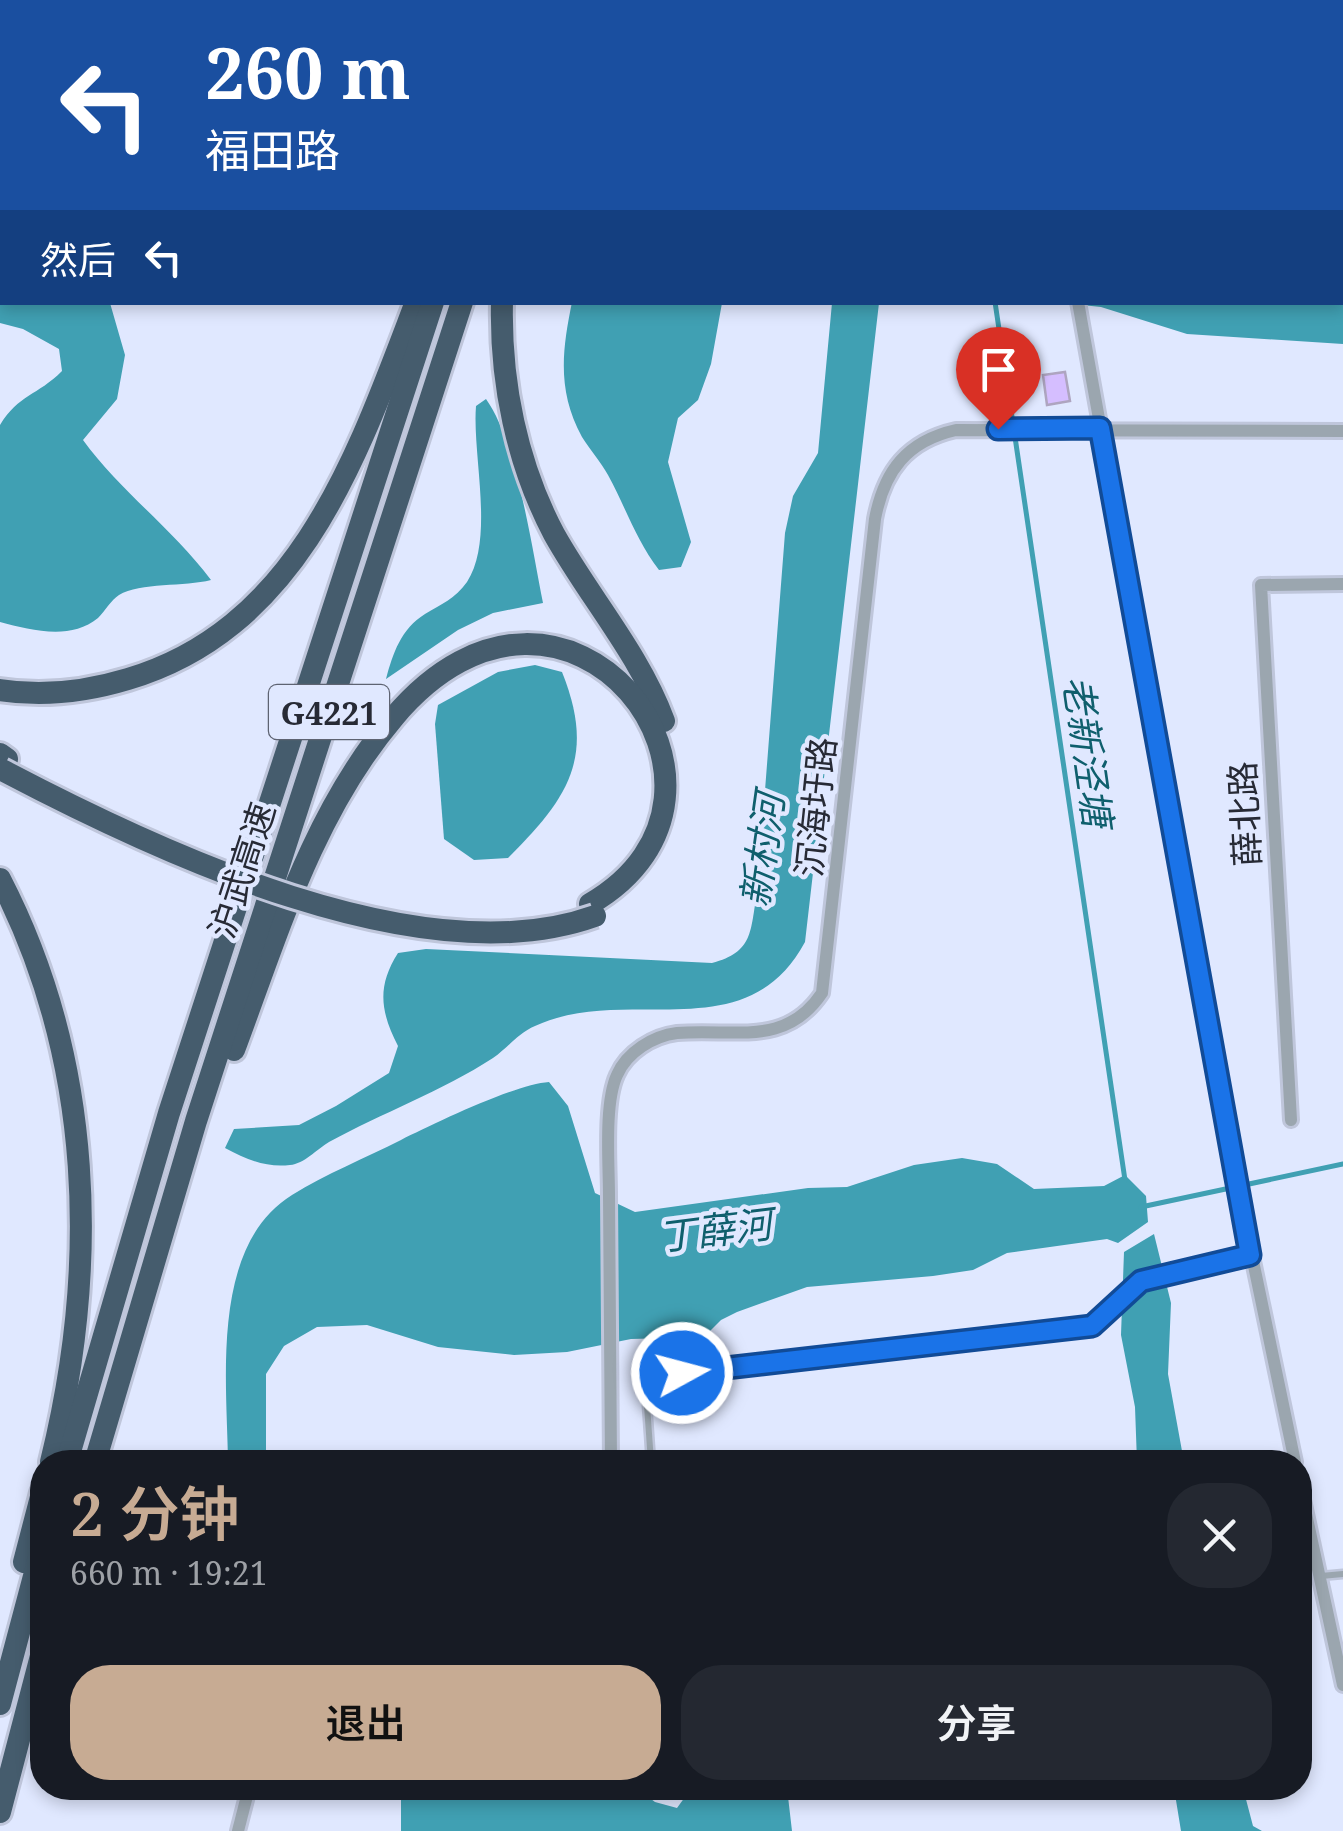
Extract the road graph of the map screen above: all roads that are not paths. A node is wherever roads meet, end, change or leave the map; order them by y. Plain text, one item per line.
1 (415, 305) edge
2 (432, 305) edge
3 (461, 305) edge
4 (502, 305) edge
5 (1078, 305) edge
6 (1100, 428) junction
7 (1343, 431) edge
8 (1343, 584) edge
9 (0, 690) edge
10 (2, 763) edge
11 (0, 879) edge
12 (592, 910) junction
13 (1291, 1120) dead end
14 (1250, 1255) junction
15 (152, 1268) junction
16 (53, 1450) edge
17 (70, 1450) edge
18 (99, 1450) edge
19 (610, 1450) edge
20 (650, 1450) edge
21 (1292, 1450) edge
22 (30, 1538) edge
23 (1312, 1544) edge
24 (1343, 1574) edge
25 (1321, 1576) junction
26 (30, 1591) edge
27 (0, 1650) edge
28 (1343, 1686) edge
29 (30, 1698) edge
30 (0, 1704) edge
31 (246, 1800) edge
32 (0, 1812) edge
33 (238, 1831) edge

1 - 9 highway
2 - 17 highway, 沪武高速 / G4221
3 - 15 highway, 沪武高速 / G4221
4 - 12 highway
5 - 6 street
6 - 7 street, 沉海圩路
6 - 14 street
6 - 19 street, 沉海圩路
8 - 13 street, 薛北路
10 - 12 highway
11 - 16 highway
12 - 15 highway
14 - 20 lane
14 - 21 street
15 - 18 highway, 沪武高速 / G4221
22 - 27 highway
23 - 25 street
24 - 25 lane
25 - 28 street
26 - 30 highway
29 - 32 highway
31 - 33 street

